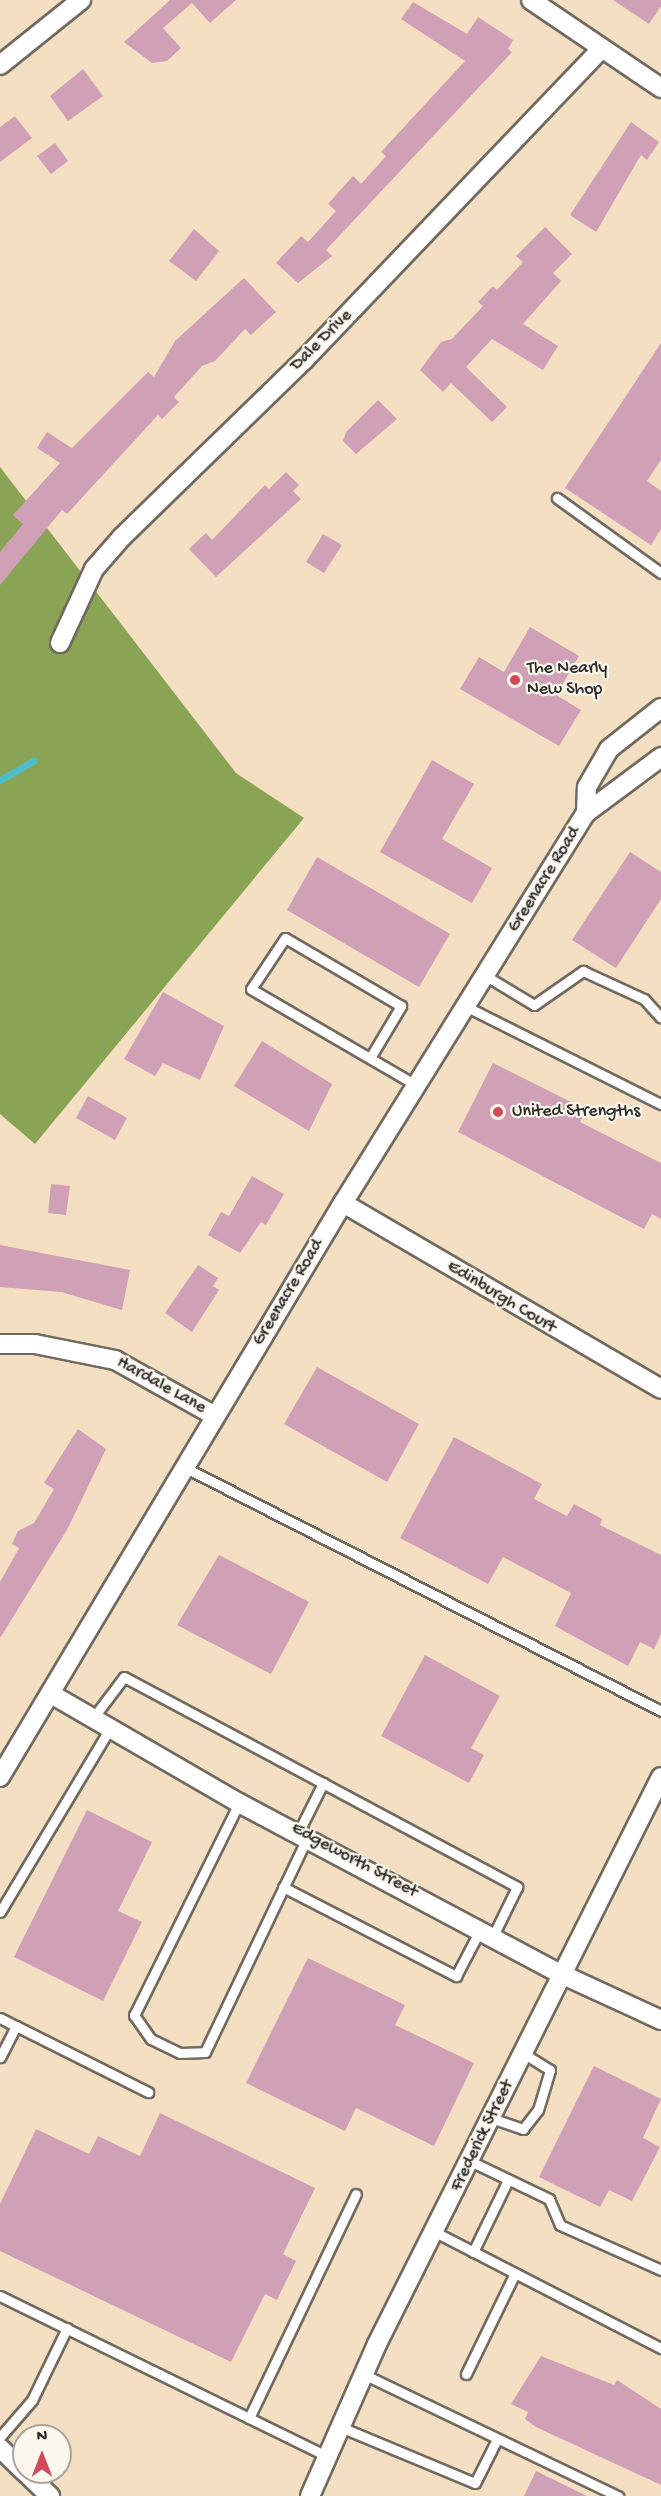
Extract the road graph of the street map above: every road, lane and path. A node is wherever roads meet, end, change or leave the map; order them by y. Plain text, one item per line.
1 (81, 0) edge
2 (531, 0) edge
3 (602, 48) junction
4 (0, 65) edge
5 (661, 88) edge
6 (557, 498) dead end
7 (661, 573) edge
8 (60, 643) dead end
9 (661, 708) edge
10 (661, 757) edge
11 (586, 813) junction
12 (486, 976) junction
13 (466, 1007) junction
14 (661, 1018) edge
15 (370, 1058) junction
16 (416, 1085) junction
17 (661, 1104) edge
18 (343, 1203) junction
19 (0, 1344) edge
20 (661, 1389) edge
21 (215, 1416) junction
22 (186, 1468) junction
23 (51, 1694) junction
24 (661, 1712) edge
25 (93, 1718) junction
26 (110, 1728) junction
27 (0, 1777) edge
28 (661, 1777) edge
29 (323, 1783) junction
30 (239, 1803) junction
31 (304, 1833) junction
32 (284, 1887) junction
33 (0, 1912) edge
34 (487, 1933) junction
35 (561, 1974) junction
36 (0, 2018) edge
37 (661, 2020) edge
38 (16, 2026) junction
39 (524, 2053) junction
40 (0, 2057) edge
41 (148, 2092) dead end
42 (491, 2118) junction
43 (470, 2161) junction
44 (508, 2180) junction
45 (356, 2194) dead end
46 (437, 2233) junction
47 (473, 2252) junction
48 (661, 2270) edge
49 (515, 2273) junction
50 (0, 2296) edge
51 (67, 2328) junction
52 (661, 2348) edge
53 (363, 2374) junction
54 (466, 2374) dead end
55 (249, 2418) junction
56 (338, 2426) junction
57 (0, 2437) edge
58 (497, 2439) junction
59 (0, 2448) edge
60 (325, 2455) junction
61 (12, 2460) edge
62 (37, 2484) edge
63 (50, 2496) edge
64 (310, 2496) edge
65 (618, 2496) edge

1 - 4 street
2 - 3 street
3 - 5 street
3 - 8 street, Dale Drive
6 - 7 lane
9 - 11 street, Greenacre Road
10 - 11 street, Greenacre Road
11 - 12 street, Greenacre Road
12 - 13 street, Greenacre Road
12 - 14 lane
13 - 16 street, Greenacre Road
13 - 17 lane
15 - 15 lane
15 - 16 lane
16 - 18 street, Greenacre Road
18 - 20 street, Edinburgh Court
18 - 21 street, Greenacre Road
19 - 21 street, Hardale Lane
21 - 22 street, Greenacre Road
22 - 23 street, Greenacre Road
22 - 24 lane
23 - 25 street, Edgeworth Street
23 - 27 street, Greenacre Road
25 - 26 street, Edgeworth Street
25 - 29 lane
26 - 30 street, Edgeworth Street
26 - 33 lane
28 - 35 street, Frederick Street
29 - 31 lane
29 - 34 lane
30 - 31 street, Edgeworth Street
30 - 32 lane
31 - 32 lane
31 - 34 street, Edgeworth Street
32 - 34 lane
34 - 35 street, Edgeworth Street
35 - 37 street, Edgeworth Street
35 - 39 street, Frederick Street
36 - 38 lane
38 - 40 lane
38 - 41 lane
39 - 42 street, Frederick Street
39 - 42 lane
42 - 43 street, Frederick Street
43 - 44 lane
43 - 46 street, Frederick Street
44 - 47 lane
44 - 48 lane
45 - 55 lane
46 - 47 lane
46 - 53 street, Frederick Street
47 - 49 lane
49 - 52 lane
49 - 54 lane
50 - 51 lane
51 - 55 lane
51 - 57 lane
53 - 56 street, Frederick Street
53 - 58 lane
55 - 60 lane
56 - 58 lane
56 - 60 street, Frederick Street
58 - 65 lane
59 - 61 street
60 - 64 street, Frederick Street
62 - 63 street

